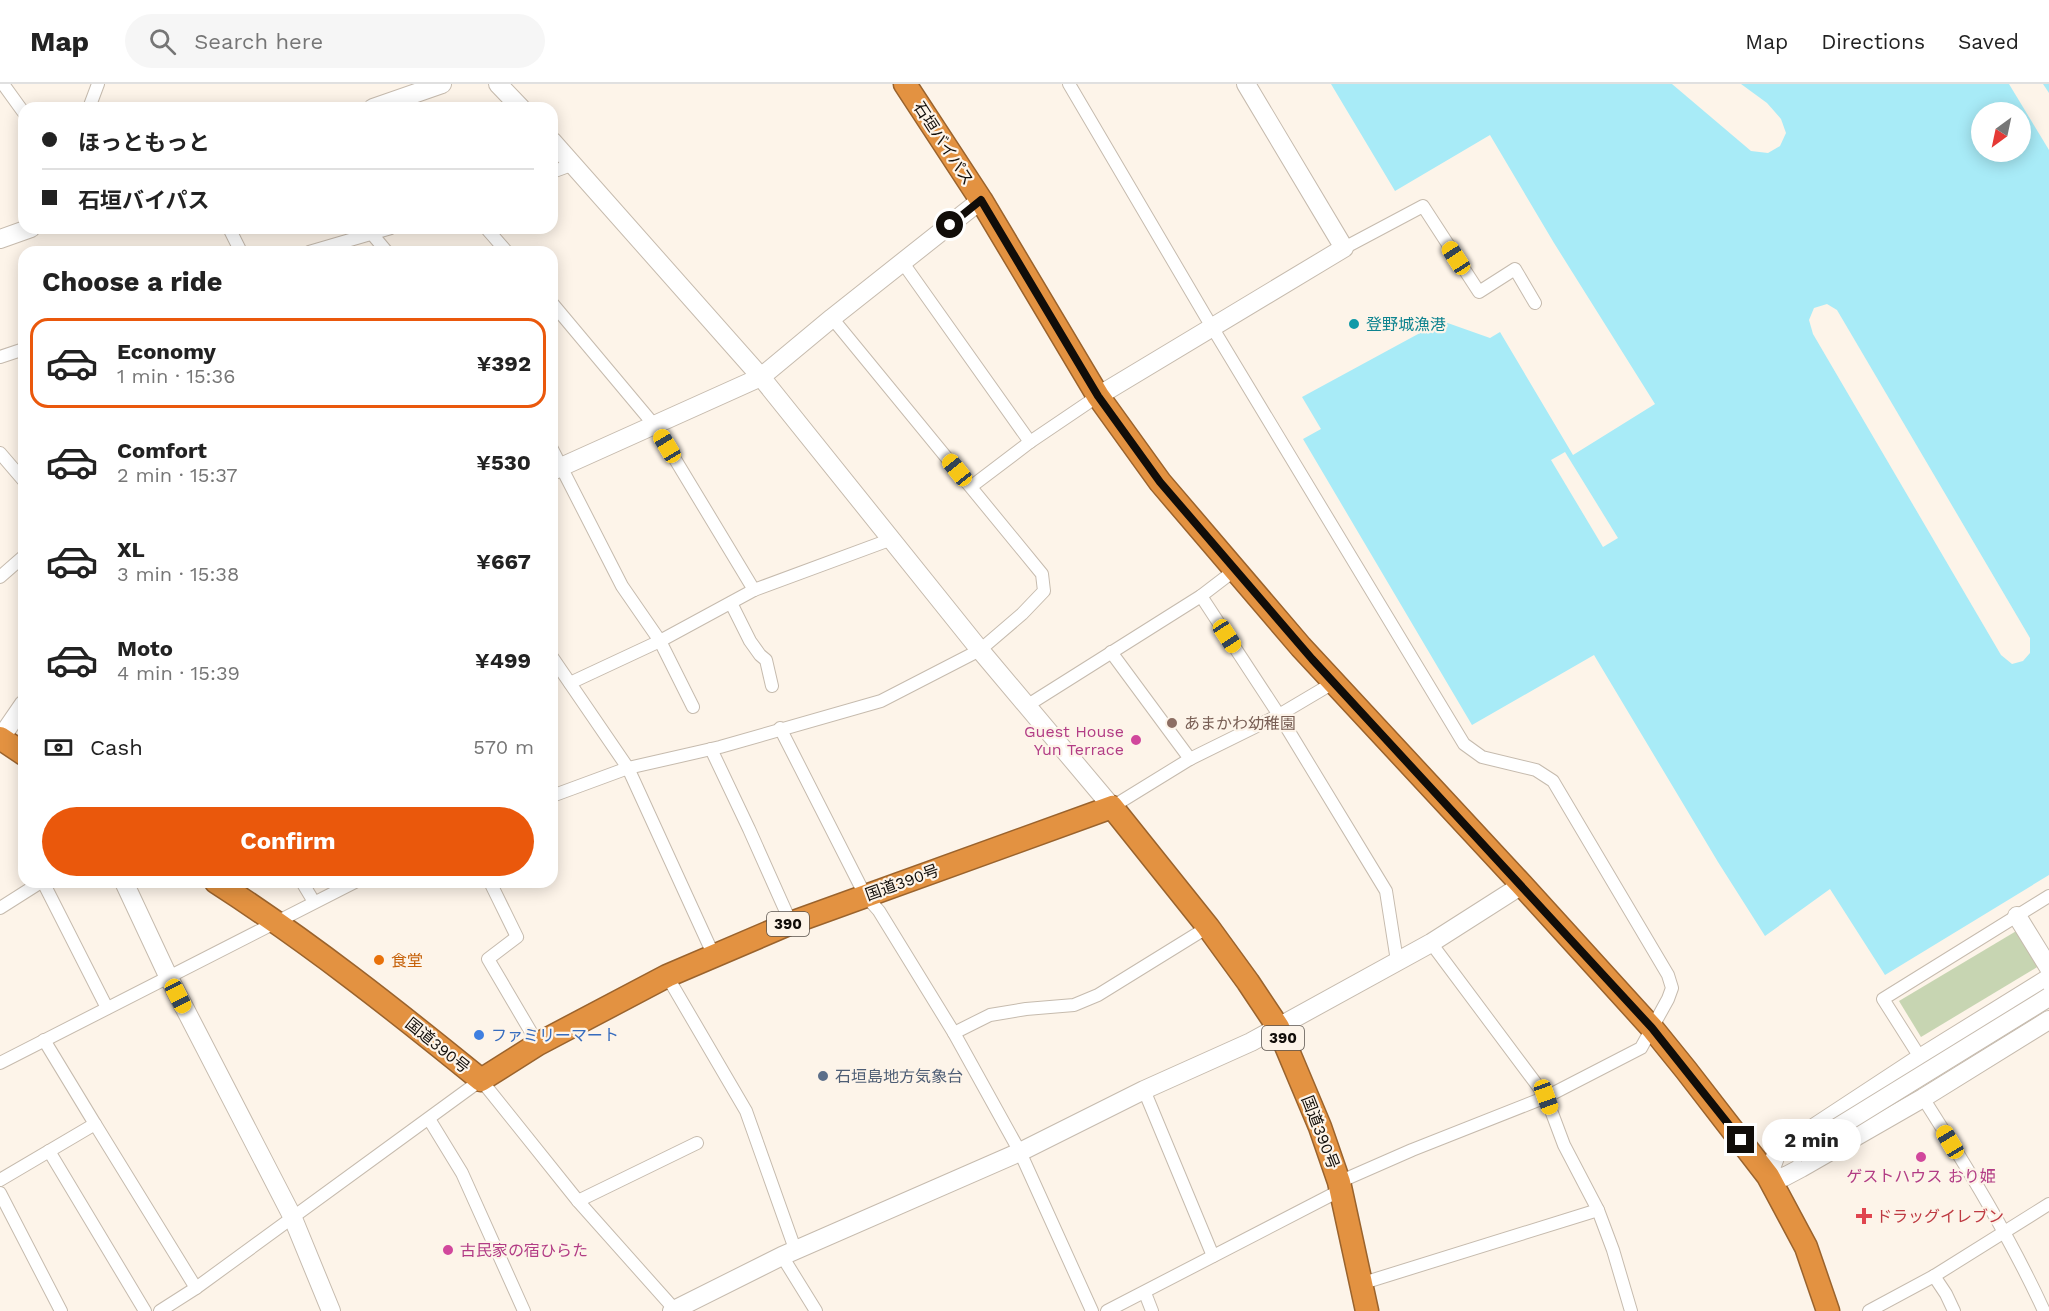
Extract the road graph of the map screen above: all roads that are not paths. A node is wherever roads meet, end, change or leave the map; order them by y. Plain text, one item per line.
1 (3, 84) edge
2 (98, 84) edge
3 (442, 84) edge
4 (498, 84) edge
5 (905, 84) edge
6 (1068, 84) edge
7 (1246, 84) edge
8 (91, 102) edge
9 (390, 102) edge
10 (515, 102) edge
11 (18, 105) edge
12 (558, 147) edge
13 (574, 164) junction
14 (558, 170) edge
15 (981, 200) junction
16 (18, 233) edge
17 (372, 234) joint
18 (491, 234) edge
19 (0, 239) edge
20 (330, 246) edge
21 (382, 246) edge
22 (502, 246) edge
23 (1344, 248) junction
24 (903, 263) junction
25 (1535, 303) dead end
26 (558, 310) edge
27 (832, 318) junction
28 (1212, 326) junction
29 (18, 351) edge
30 (0, 357) edge
31 (761, 377) junction
32 (1098, 396) junction
33 (655, 426) junction
34 (1030, 442) junction
35 (0, 453) edge
36 (558, 469) edge
37 (558, 471) edge
38 (18, 474) edge
39 (972, 486) junction
40 (892, 539) junction
41 (18, 562) edge
42 (1236, 570) junction
43 (0, 578) edge
44 (754, 590) junction
45 (1201, 596) junction
46 (731, 603) junction
47 (660, 641) junction
48 (980, 650) junction
49 (1111, 652) junction
50 (558, 666) edge
51 (570, 683) junction
52 (1333, 683) junction
53 (772, 686) dead end
54 (1028, 705) junction
55 (693, 707) dead end
56 (18, 712) edge
57 (1279, 715) junction
58 (780, 728) junction
59 (0, 738) edge
60 (711, 749) junction
61 (18, 750) edge
62 (1190, 759) junction
63 (628, 768) junction
64 (558, 794) edge
65 (1112, 807) junction
66 (1522, 885) junction
67 (32, 888) edge
68 (45, 888) edge
69 (127, 888) edge
70 (225, 888) edge
71 (306, 888) edge
72 (343, 888) edge
73 (493, 888) edge
74 (865, 895) junction
75 (2049, 896) edge
76 (314, 902) junction
77 (0, 908) edge
78 (2017, 916) junction
79 (279, 922) junction
80 (791, 923) junction
81 (1208, 927) junction
82 (1431, 943) junction
83 (714, 956) junction
84 (1397, 961) junction
85 (2049, 968) edge
86 (168, 976) junction
87 (667, 976) junction
88 (2049, 978) edge
89 (2049, 998) edge
90 (107, 1008) junction
91 (2049, 1020) edge
92 (1278, 1027) junction
93 (1652, 1028) junction
94 (954, 1033) junction
95 (44, 1040) junction
96 (538, 1044) junction
97 (1920, 1058) junction
98 (0, 1063) edge
99 (481, 1080) junction
100 (1940, 1088) junction
101 (1144, 1090) junction
102 (1546, 1097) junction
103 (1923, 1098) junction
104 (429, 1119) junction
105 (96, 1124) junction
106 (697, 1143) dead end
107 (49, 1151) junction
108 (1020, 1152) junction
109 (1768, 1176) junction
110 (0, 1180) edge
111 (1340, 1186) junction
112 (0, 1193) edge
113 (578, 1201) junction
114 (2049, 1204) edge
115 (1598, 1210) junction
116 (292, 1216) junction
117 (2004, 1232) junction
118 (789, 1252) junction
119 (1214, 1256) junction
120 (1934, 1276) junction
121 (1360, 1284) junction
122 (196, 1288) junction
123 (1144, 1293) junction
124 (674, 1310) edge
125 (61, 1311) edge
126 (146, 1311) edge
127 (160, 1311) edge
128 (331, 1311) edge
129 (524, 1311) edge
130 (816, 1311) edge
131 (1092, 1311) edge
132 (1107, 1311) edge
133 (1152, 1311) edge
134 (1367, 1311) edge
135 (1631, 1311) edge
136 (1828, 1311) edge
137 (1869, 1311) edge
138 (1954, 1311) edge
139 (2044, 1311) edge

1 - 11 street
2 - 8 street
3 - 9 street
4 - 10 street
5 - 15 highway, 石垣バイパス
6 - 28 street
7 - 23 street
12 - 13 street
13 - 14 street
13 - 31 street
15 - 24 street
15 - 32 highway, 石垣バイパス
16 - 19 street
17 - 20 street
17 - 21 street
18 - 22 street
23 - 25 street
23 - 28 street
24 - 27 street
24 - 34 street
26 - 33 street
27 - 31 street
27 - 39 street
28 - 32 street
28 - 93 street
29 - 30 street
31 - 33 street
31 - 40 street
32 - 34 street
32 - 42 highway, 石垣バイパス
33 - 36 street
33 - 44 street
34 - 39 street
35 - 38 street
37 - 47 street
39 - 48 street
40 - 44 street
40 - 48 street
41 - 43 street
42 - 45 street
42 - 52 highway, 石垣バイパス
44 - 46 street
45 - 49 street
45 - 57 street
46 - 47 street
46 - 53 street
47 - 51 street
47 - 55 street
48 - 54 street
48 - 58 street
49 - 54 street
49 - 62 street
50 - 51 street
51 - 63 street
52 - 57 street
52 - 66 highway, 石垣バイパス
54 - 65 street
56 - 59 street
57 - 62 street
57 - 84 street
58 - 60 street
58 - 74 street
59 - 61 highway
60 - 63 street
60 - 80 street
62 - 65 street
63 - 64 street
63 - 83 street
65 - 74 highway, 国道390号 / 390
65 - 81 highway, 国道390号 / 390
66 - 82 street
66 - 93 highway, 石垣バイパス
67 - 77 street
68 - 90 street
69 - 86 street
70 - 79 highway, 国道390号
71 - 76 street
72 - 76 street
73 - 96 street
74 - 80 highway, 国道390号 / 390
74 - 94 street
75 - 78 street
76 - 79 street
78 - 85 street
78 - 97 street
79 - 86 street
79 - 99 highway, 国道390号
80 - 83 highway, 国道390号 / 390
81 - 92 highway, 国道390号 / 390
81 - 94 street
82 - 84 street
82 - 102 street
83 - 87 highway, 国道390号 / 390
84 - 92 street
86 - 90 street
86 - 116 street
87 - 96 highway, 国道390号 / 390
87 - 118 street
88 - 97 street
89 - 109 street, bridge
90 - 95 street
91 - 100 street
92 - 101 street
92 - 111 highway, 国道390号 / 390
93 - 102 street
93 - 109 highway, 石垣バイパス
94 - 108 street
95 - 98 street
95 - 105 street
96 - 99 highway, 国道390号 / 390
97 - 100 street
97 - 109 street
99 - 104 street
99 - 113 street
100 - 103 street
101 - 108 street
101 - 119 street
102 - 111 street
102 - 115 street
103 - 109 street
103 - 117 street
104 - 116 street
104 - 129 street
105 - 107 street
105 - 122 street
106 - 113 street
107 - 110 street
107 - 126 street
108 - 118 street
108 - 131 street
109 - 136 highway, 石垣バイパス
111 - 119 street
111 - 121 highway, 国道390号 / 390
112 - 125 street
113 - 124 street
114 - 117 street
115 - 121 street
115 - 135 street
116 - 122 street
116 - 128 street
117 - 120 street
117 - 139 street
118 - 124 street
118 - 130 street
119 - 123 street
120 - 137 street
120 - 138 street
121 - 134 highway, 国道390号 / 390
122 - 127 street
123 - 132 street
123 - 133 street

